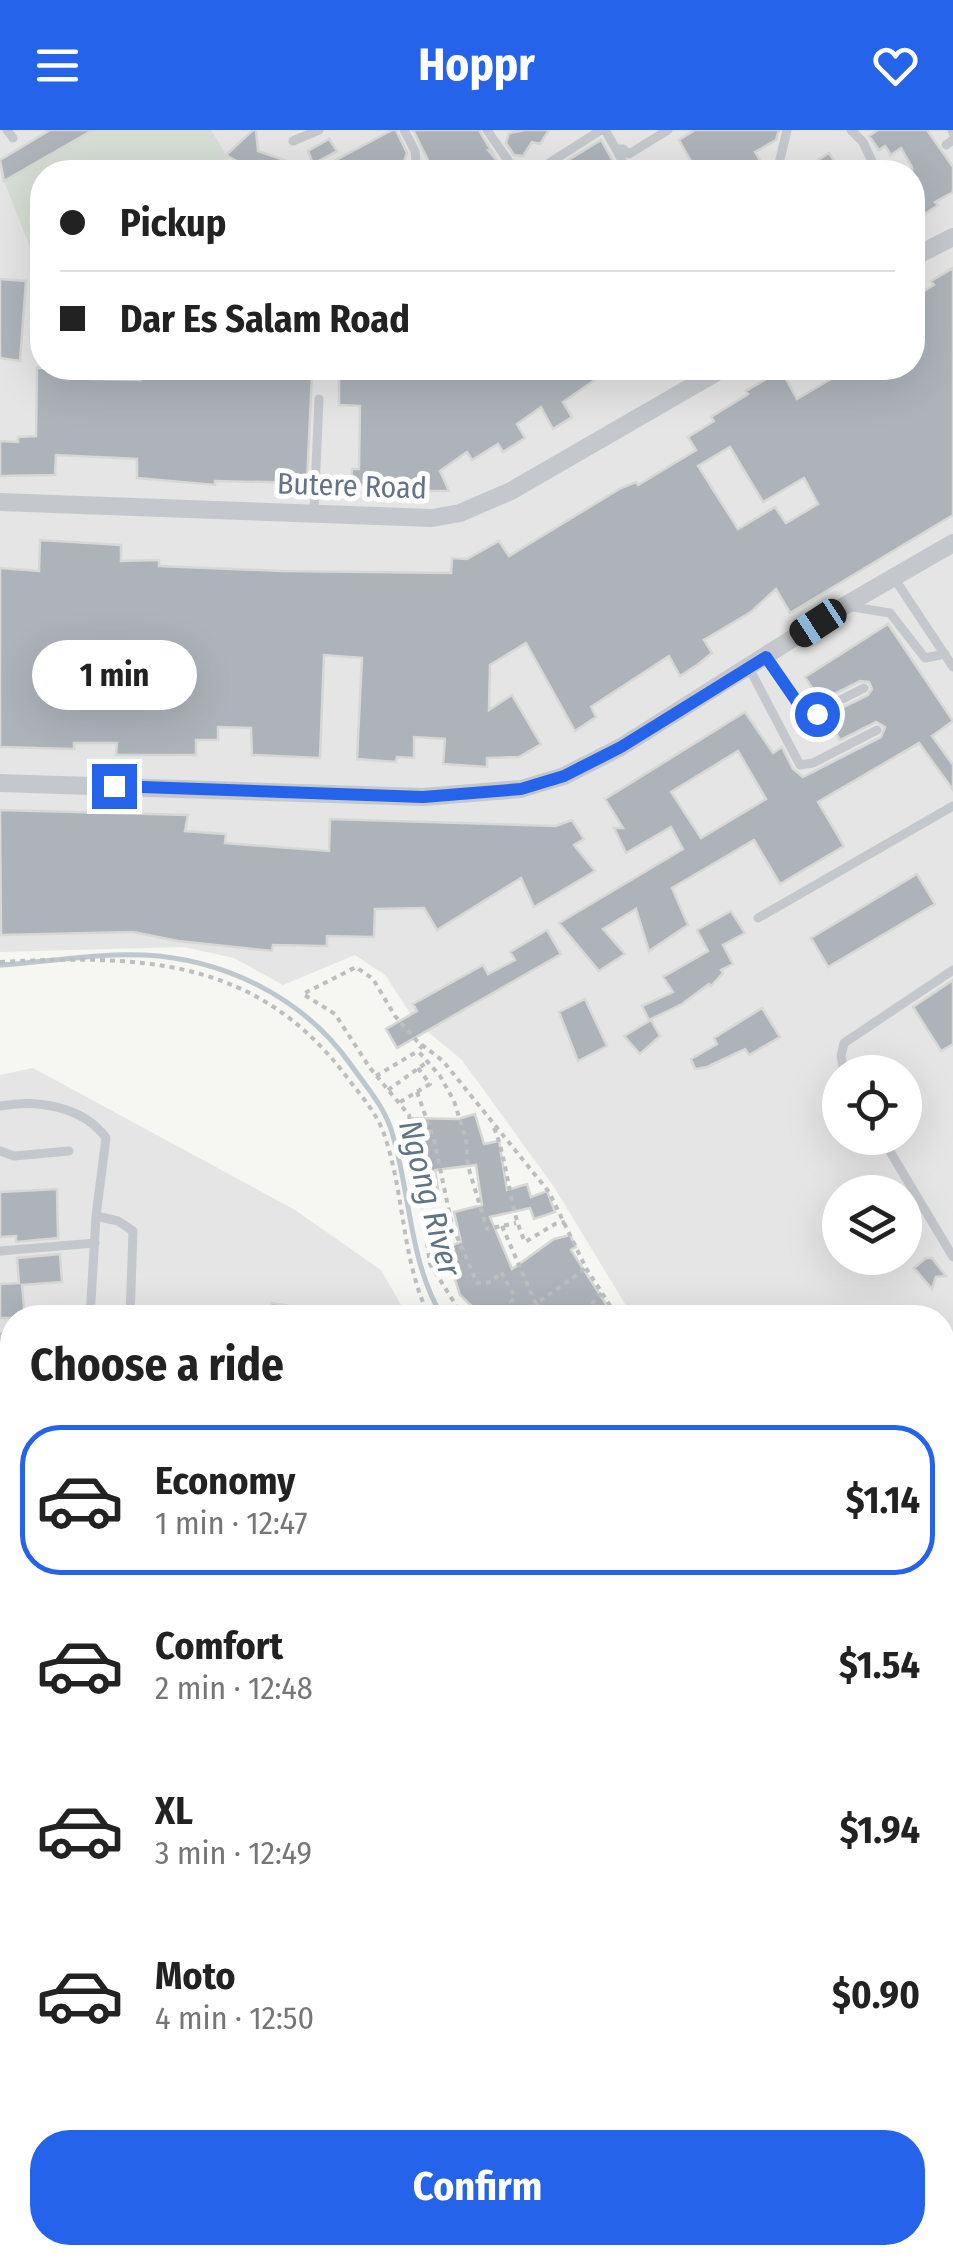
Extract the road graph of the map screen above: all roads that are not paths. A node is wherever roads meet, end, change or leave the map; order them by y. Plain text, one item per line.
1 (319, 130) edge
2 (404, 130) edge
3 (487, 130) edge
4 (603, 130) edge
5 (668, 130) edge
6 (787, 130) edge
7 (851, 130) edge
8 (293, 141) dead end
9 (616, 149) junction
10 (416, 160) edge
11 (508, 160) edge
12 (554, 160) edge
13 (622, 160) edge
14 (780, 160) edge
15 (871, 160) edge
16 (953, 237) edge
17 (925, 251) edge
18 (703, 380) edge
19 (319, 399) dead end
20 (0, 502) edge
21 (314, 513) junction
22 (953, 543) edge
23 (894, 578) junction
24 (844, 606) junction
25 (946, 654) junction
26 (766, 657) junction
27 (953, 667) edge
28 (748, 668) junction
29 (864, 688) dead end
30 (877, 730) dead end
31 (0, 783) edge
32 (953, 806) edge
33 (758, 918) dead end
34 (953, 970) edge
35 (843, 1055) edge
36 (0, 1106) edge
37 (0, 1151) edge
38 (69, 1151) dead end
39 (892, 1155) edge
40 (96, 1216) junction
41 (95, 1243) junction
42 (0, 1251) edge
43 (953, 1257) edge
44 (91, 1305) edge
45 (130, 1305) edge

1 - 8 lane
2 - 10 lane
3 - 11 lane
4 - 9 lane
4 - 12 lane
5 - 9 lane
6 - 14 lane
7 - 15 lane
9 - 13 lane
16 - 17 street
18 - 21 street, Butere Road
19 - 21 lane
20 - 21 street, Butere Road
22 - 23 street
23 - 24 street
23 - 25 lane
24 - 25 lane
24 - 26 street
25 - 27 lane
26 - 28 street
26 - 29 lane
28 - 30 lane
28 - 31 street
32 - 33 lane
34 - 35 lane
36 - 40 lane
37 - 38 lane
39 - 43 lane
40 - 41 lane
40 - 45 lane
41 - 42 lane
41 - 44 lane

